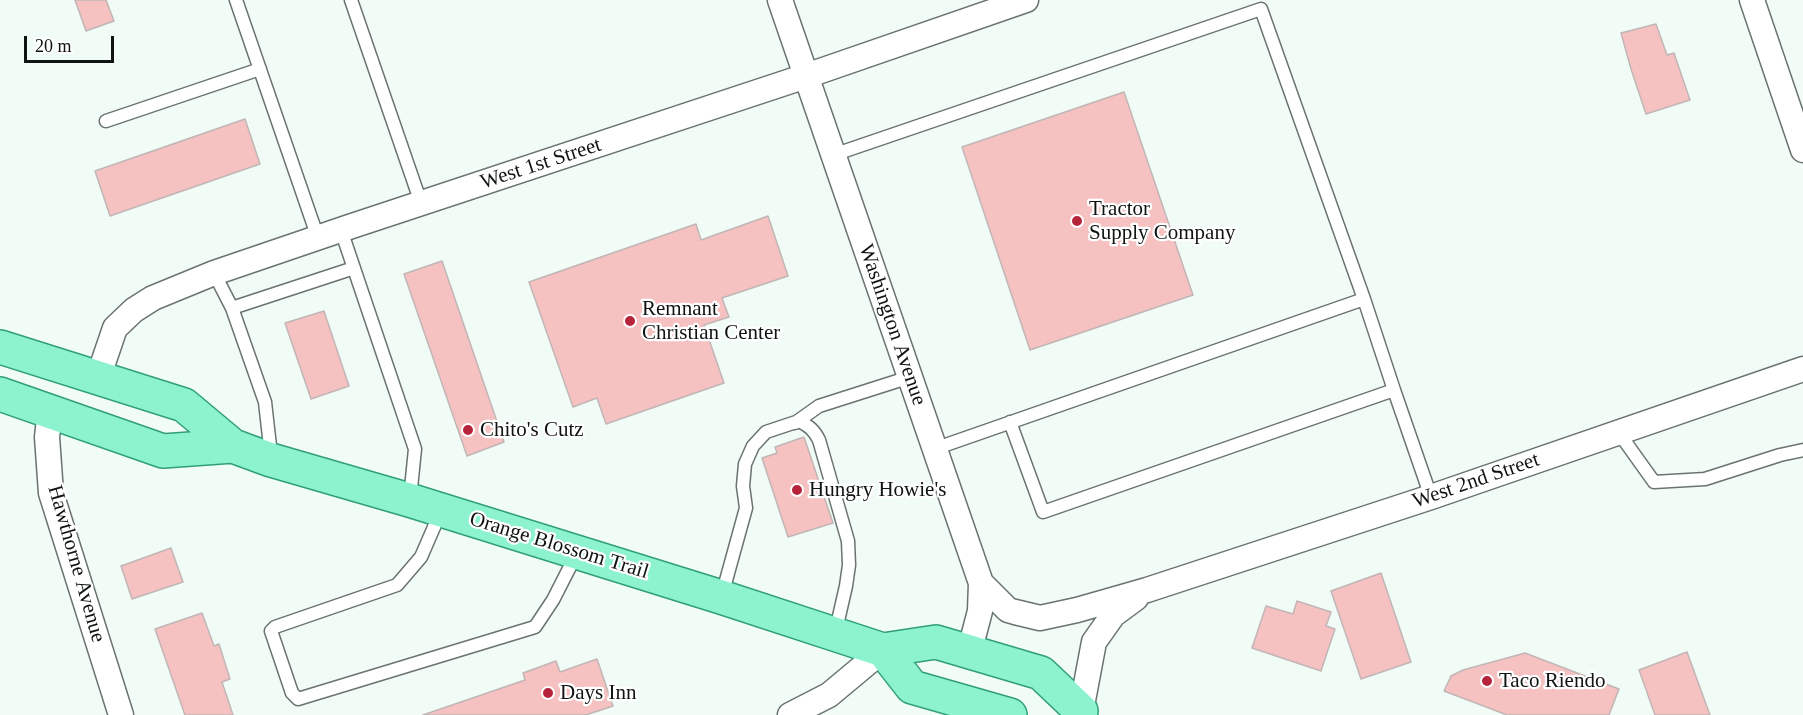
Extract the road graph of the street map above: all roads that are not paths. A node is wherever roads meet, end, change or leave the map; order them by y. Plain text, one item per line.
1 (236, 0) edge
2 (351, 0) edge
3 (780, 0) edge
4 (1026, 0) edge
5 (1752, 0) edge
6 (260, 69) junction
7 (806, 76) junction
8 (106, 121) dead end
9 (1803, 150) edge
10 (833, 155) junction
11 (420, 203) junction
12 (341, 230) junction
13 (318, 238) junction
14 (354, 268) junction
15 (214, 273) junction
16 (1364, 299) junction
17 (232, 308) junction
18 (0, 346) edge
19 (1803, 369) edge
20 (910, 377) junction
21 (98, 378) junction
22 (1394, 390) junction
23 (0, 394) edge
24 (50, 411) junction
25 (795, 423) junction
26 (1010, 423) junction
27 (1619, 432) junction
28 (233, 446) junction
29 (934, 448) junction
30 (1803, 450) edge
31 (271, 460) junction
32 (1431, 497) junction
33 (409, 500) junction
34 (442, 510) junction
35 (577, 552) junction
36 (981, 583) junction
37 (1148, 590) junction
38 (721, 597) junction
39 (835, 635) junction
40 (883, 650) junction
41 (969, 652) junction
42 (1077, 714) edge
43 (121, 715) edge
44 (790, 715) edge
45 (1010, 715) edge

1 - 6 lane
2 - 11 lane
3 - 7 street, Washington Avenue
4 - 7 street, West 1st Street
5 - 9 street
6 - 8 lane
6 - 13 lane
7 - 10 street, Washington Avenue
7 - 11 street, West 1st Street
10 - 16 lane
10 - 20 street, Washington Avenue
11 - 12 street, West 1st Street
12 - 13 street, West 1st Street
12 - 14 lane
13 - 15 street, West 1st Street
14 - 17 lane
14 - 33 lane
15 - 17 lane
15 - 21 street, West 1st Street
16 - 22 lane
16 - 26 lane
17 - 31 lane
18 - 21 main road, Orange Blossom Trail
19 - 27 street, West 2nd Street
20 - 25 lane
20 - 29 street, Washington Avenue
21 - 28 main road, Orange Blossom Trail
22 - 26 lane
22 - 32 lane
23 - 24 main road, Orange Blossom Trail
24 - 28 main road, Orange Blossom Trail
24 - 43 street, Hawthorne Avenue
25 - 38 lane
25 - 39 lane
26 - 29 lane
27 - 30 lane
27 - 32 street, West 2nd Street
28 - 31 main road, Orange Blossom Trail
29 - 36 street, Washington Avenue
31 - 33 main road, Orange Blossom Trail
32 - 37 street, West 2nd Street
33 - 34 main road, Orange Blossom Trail
34 - 35 main road, Orange Blossom Trail
34 - 35 lane
35 - 38 main road, Orange Blossom Trail
36 - 37 street, West 2nd Street
36 - 41 street, Washington Avenue
37 - 42 street, West 2nd Street
38 - 39 main road, Orange Blossom Trail
39 - 40 main road, Orange Blossom Trail
40 - 41 main road, Orange Blossom Trail
40 - 44 street
40 - 45 main road
41 - 42 main road, Orange Blossom Trail

